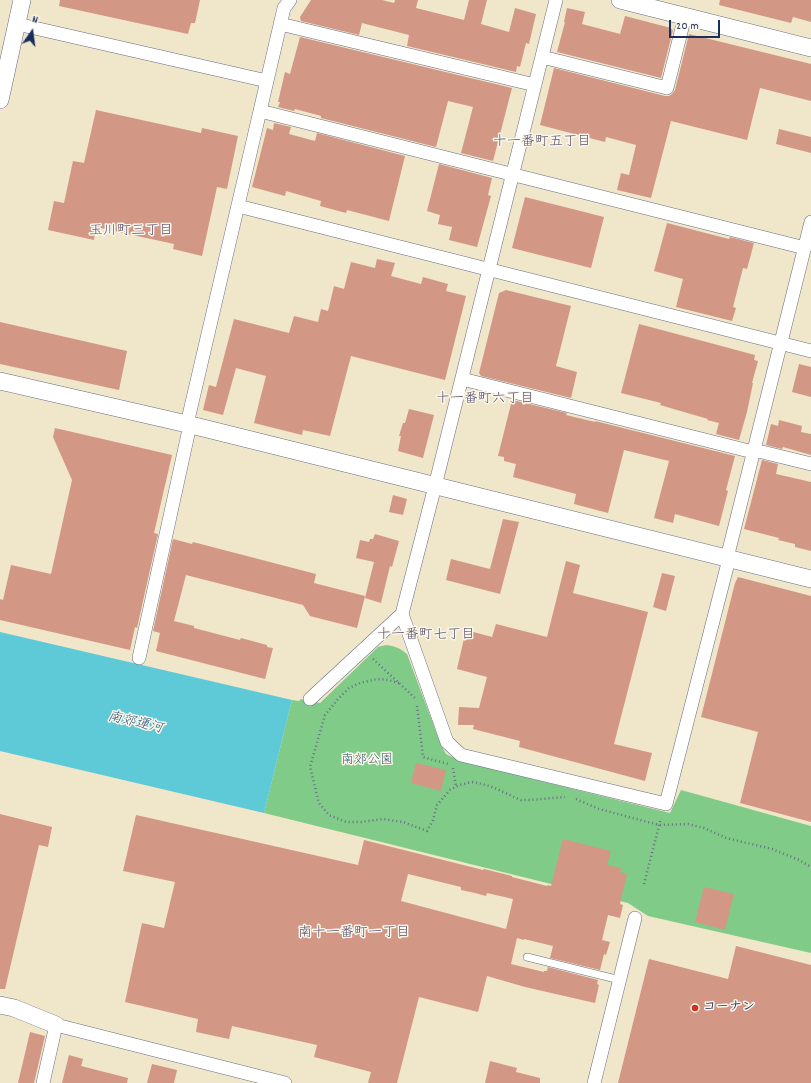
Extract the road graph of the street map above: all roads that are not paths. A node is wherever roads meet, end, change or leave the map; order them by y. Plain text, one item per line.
1 (22, 0) edge
2 (290, 0) edge
3 (556, 0) edge
4 (620, 0) edge
5 (684, 16) junction
6 (17, 24) junction
7 (280, 24) junction
8 (811, 48) edge
9 (542, 57) junction
10 (267, 81) junction
11 (535, 85) junction
12 (0, 100) edge
13 (260, 111) junction
14 (513, 174) junction
15 (238, 206) junction
16 (811, 222) edge
17 (805, 248) junction
18 (489, 269) junction
19 (781, 343) junction
20 (811, 350) edge
21 (462, 379) junction
22 (0, 381) edge
23 (189, 424) junction
24 (754, 451) junction
25 (811, 464) edge
26 (435, 486) junction
27 (728, 559) junction
28 (811, 579) edge
29 (402, 614) junction
30 (139, 658) dead end
31 (310, 699) dead end
32 (635, 918) dead end
33 (527, 957) dead end
34 (620, 980) junction
35 (0, 1005) edge
36 (56, 1025) junction
37 (43, 1083) edge
38 (284, 1083) edge
39 (594, 1083) edge

1 - 6 street
2 - 7 street
3 - 9 street
4 - 5 street
5 - 8 street
5 - 9 street
6 - 10 street
6 - 12 street
7 - 10 street
7 - 11 street
9 - 11 street
10 - 13 street
11 - 14 street
13 - 14 street
13 - 15 street
14 - 17 street
14 - 18 street
15 - 18 street
15 - 23 street
16 - 17 street
17 - 19 street
18 - 19 street
18 - 21 street
19 - 20 street
19 - 24 street
21 - 24 street
21 - 26 street
22 - 23 street
23 - 26 street
23 - 30 street
24 - 25 street
24 - 27 street
26 - 27 street
26 - 29 street
27 - 28 street
27 - 29 street
29 - 31 street
32 - 34 street
33 - 34 lane
34 - 39 street
35 - 36 street
36 - 37 street
36 - 38 street

